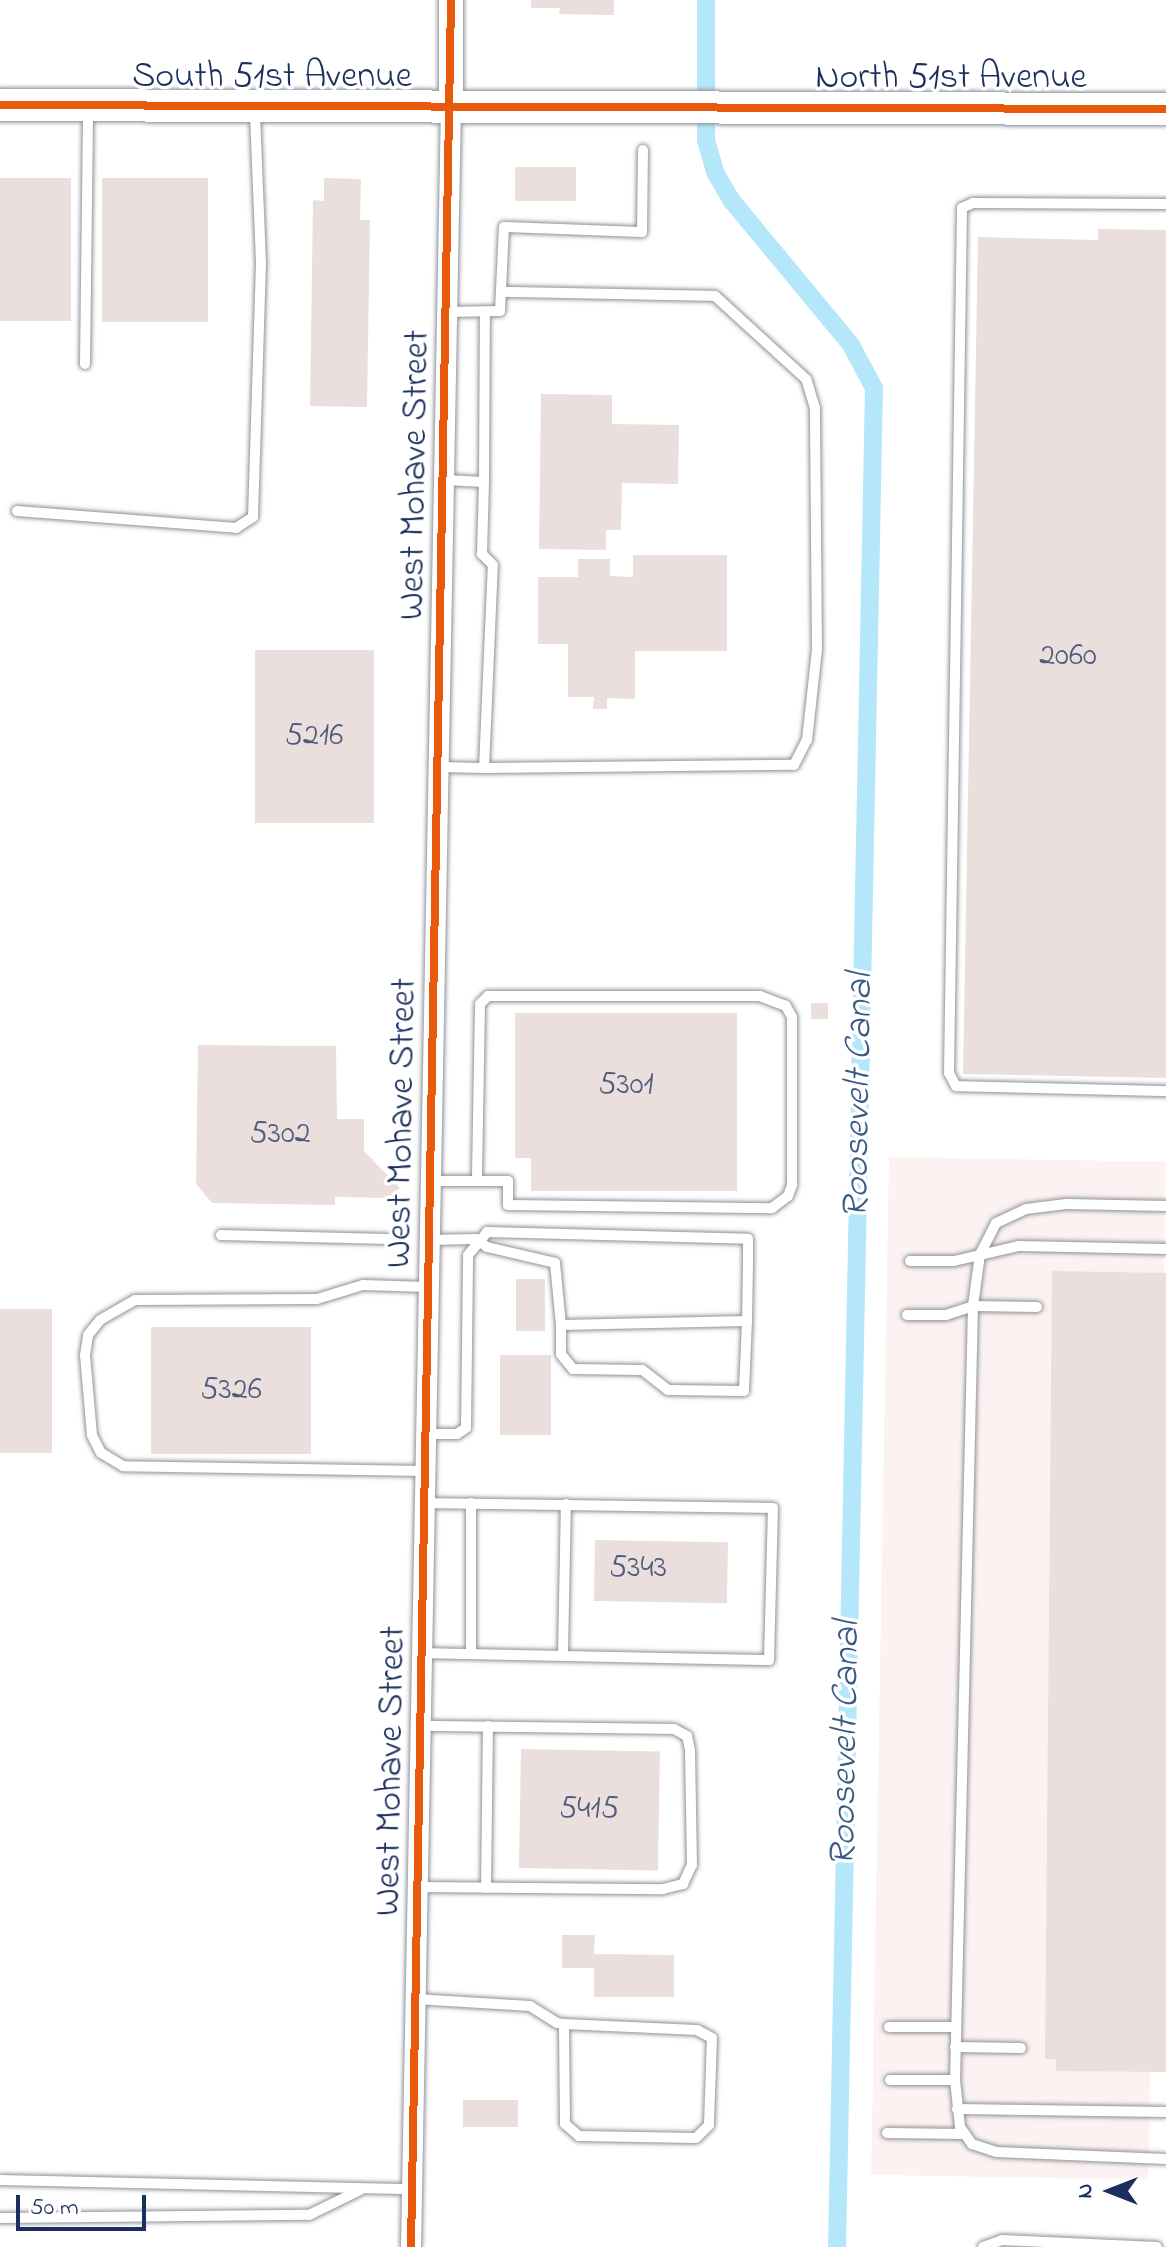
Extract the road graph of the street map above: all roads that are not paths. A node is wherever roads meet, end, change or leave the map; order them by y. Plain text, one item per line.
1 (451, 0) edge
2 (0, 105) edge
3 (255, 105) junction
4 (88, 106) junction
5 (451, 106) junction
6 (735, 106) joint
7 (1166, 109) edge
8 (643, 150) dead end
9 (1166, 204) edge
10 (504, 292) junction
11 (447, 312) junction
12 (485, 312) junction
13 (85, 364) dead end
14 (444, 480) junction
15 (484, 482) junction
16 (17, 511) dead end
17 (438, 767) junction
18 (484, 768) junction
19 (1166, 1091) edge
20 (430, 1181) junction
21 (477, 1181) junction
22 (1166, 1206) edge
23 (221, 1235) dead end
24 (388, 1239) dead end
25 (476, 1239) junction
26 (429, 1240) junction
27 (1166, 1249) edge
28 (980, 1254) junction
29 (910, 1261) dead end
30 (428, 1287) junction
31 (973, 1306) junction
32 (1037, 1307) dead end
33 (907, 1315) dead end
34 (747, 1321) junction
35 (561, 1325) junction
36 (425, 1434) junction
37 (425, 1471) junction
38 (424, 1503) junction
39 (471, 1503) junction
40 (566, 1504) junction
41 (422, 1653) junction
42 (471, 1653) junction
43 (563, 1655) junction
44 (420, 1726) junction
45 (488, 1726) junction
46 (417, 1887) junction
47 (486, 1888) junction
48 (415, 1999) junction
49 (564, 2024) junction
50 (889, 2027) dead end
51 (956, 2027) junction
52 (955, 2047) junction
53 (1021, 2048) dead end
54 (890, 2080) dead end
55 (955, 2080) junction
56 (957, 2109) junction
57 (1166, 2112) edge
58 (887, 2133) dead end
59 (965, 2134) junction
60 (1166, 2159) edge
61 (0, 2180) edge
62 (365, 2187) junction
63 (412, 2189) junction
64 (0, 2218) edge
65 (411, 2247) edge
66 (983, 2247) edge
67 (1157, 2247) edge

1 - 5 street, West Mohave Street
2 - 4 main road, South 51st Avenue
3 - 4 main road, South 51st Avenue
3 - 5 main road, South 51st Avenue
3 - 16 lane
4 - 13 lane
5 - 6 main road, South 51st Avenue
5 - 11 street, West Mohave Street
6 - 7 main road, North 51st Avenue
8 - 10 lane
9 - 19 lane
10 - 12 lane
10 - 18 lane
11 - 12 lane
11 - 14 street, West Mohave Street
12 - 15 lane
14 - 15 lane
14 - 17 street, West Mohave Street
15 - 18 lane
17 - 18 lane
17 - 20 street, West Mohave Street
20 - 21 lane
20 - 26 street, West Mohave Street
21 - 21 lane
22 - 28 lane
23 - 24 lane
25 - 26 lane
25 - 34 lane
25 - 35 lane
25 - 36 lane
26 - 30 street, West Mohave Street
27 - 28 lane
28 - 29 lane
28 - 31 lane
30 - 36 street, West Mohave Street
30 - 37 lane
31 - 32 lane
31 - 33 lane
31 - 51 lane
34 - 35 lane
34 - 35 lane
36 - 37 street, West Mohave Street
37 - 38 street, West Mohave Street
38 - 39 lane
38 - 41 street, West Mohave Street
39 - 40 lane
39 - 42 lane
40 - 43 lane
40 - 43 lane
41 - 42 lane
41 - 44 street, West Mohave Street
42 - 43 lane
44 - 45 lane
44 - 46 street, West Mohave Street
45 - 47 lane
45 - 47 lane
46 - 47 lane
46 - 48 street, West Mohave Street
48 - 49 lane
48 - 63 street, West Mohave Street
49 - 49 lane
50 - 51 lane
51 - 52 lane
52 - 53 lane
52 - 55 lane
54 - 55 lane
55 - 56 lane
56 - 57 lane
56 - 59 lane
58 - 59 lane
59 - 60 lane
61 - 62 lane
62 - 63 lane
62 - 64 lane
63 - 65 street, West Mohave Street
66 - 67 lane

